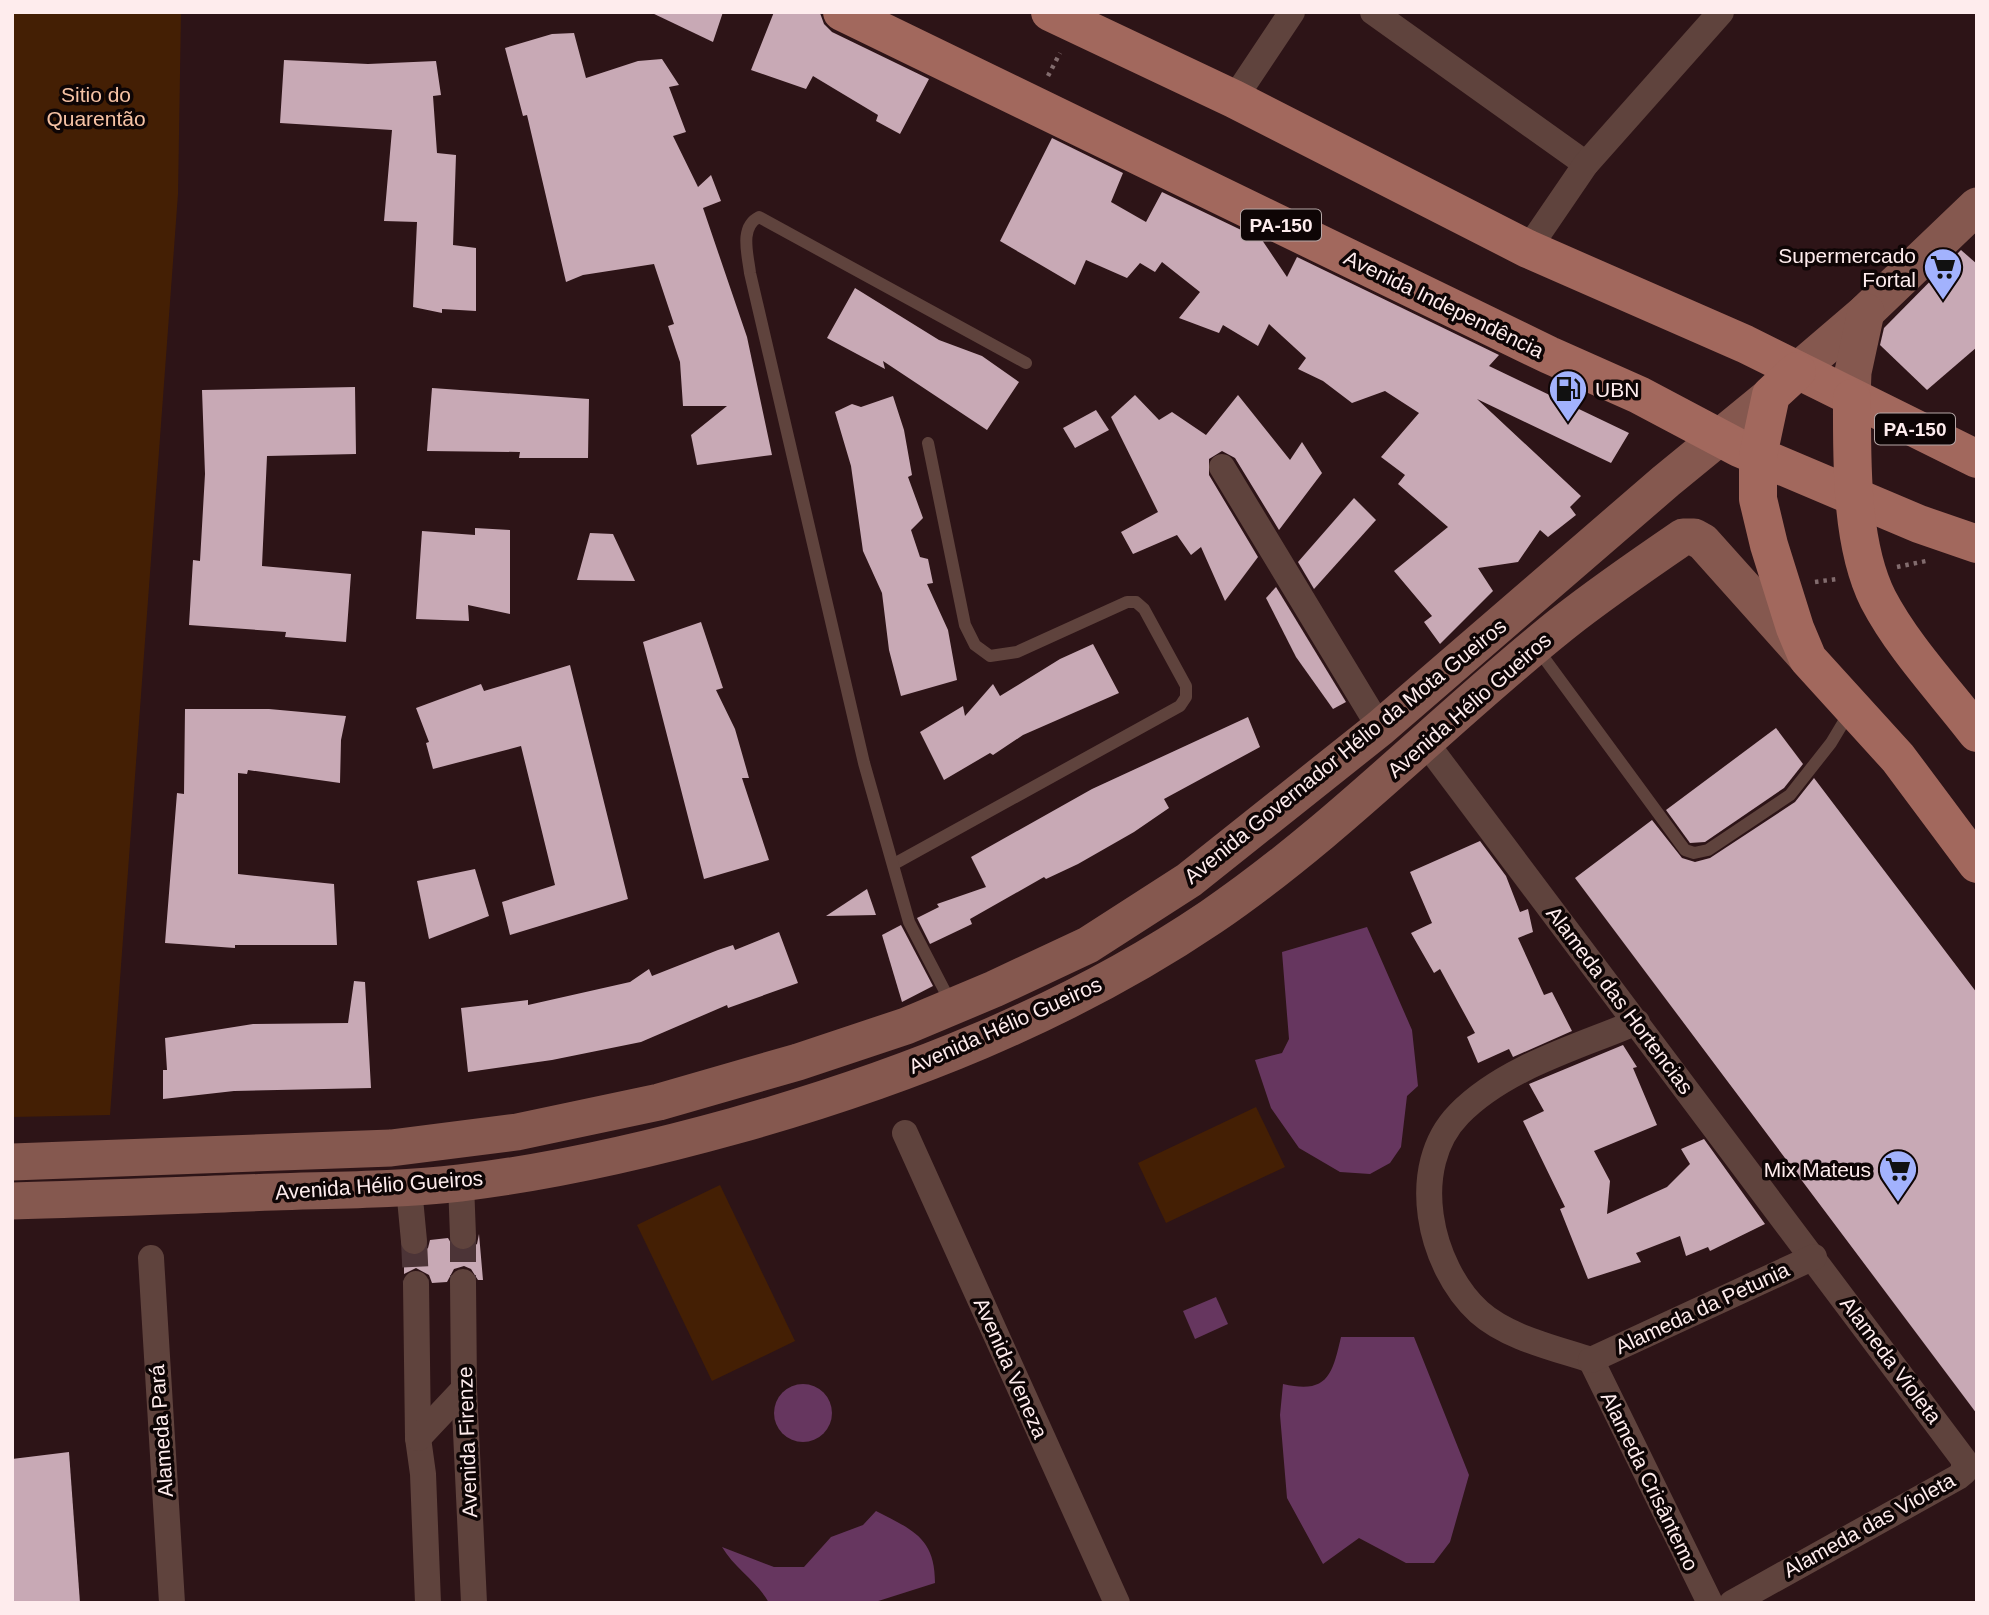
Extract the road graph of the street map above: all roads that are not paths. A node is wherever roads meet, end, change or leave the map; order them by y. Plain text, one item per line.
1 (842, 12) edge
2 (1292, 12) edge
3 (1373, 12) edge
4 (1721, 12) edge
5 (1062, 18) edge
6 (1234, 99) junction
7 (1586, 164) junction
8 (1977, 206) edge
9 (1528, 249) junction
10 (1866, 312) junction
11 (1027, 363) dead end
12 (1784, 383) junction
13 (1852, 398) junction
14 (1720, 439) junction
15 (928, 443) dead end
16 (1758, 456) junction
17 (1977, 459) edge
18 (1222, 467) dead end
19 (1855, 497) junction
20 (1977, 544) edge
21 (1536, 647) junction
22 (1808, 659) junction
23 (1851, 709) junction
24 (1380, 729) junction
25 (1977, 733) edge
26 (1426, 743) junction
27 (894, 864) junction
28 (1977, 864) edge
29 (953, 1006) junction
30 (1637, 1022) junction
31 (905, 1133) dead end
32 (12, 1162) edge
33 (461, 1183) junction
34 (409, 1188) junction
35 (12, 1200) edge
36 (463, 1236) tunnel mouth
37 (414, 1241) tunnel mouth
38 (1814, 1257) junction
39 (150, 1258) dead end
40 (463, 1282) tunnel mouth
41 (416, 1284) tunnel mouth
42 (1591, 1360) junction
43 (464, 1389) junction
44 (418, 1438) junction
45 (1965, 1465) joint
46 (172, 1603) edge
47 (428, 1603) edge
48 (474, 1603) edge
49 (1117, 1603) edge
50 (1710, 1603) edge
51 (1732, 1603) edge

1 - 14 main road, Avenida Independência / PA-150
2 - 6 street
3 - 7 street
4 - 7 street
5 - 6 main road, PA-150
6 - 9 main road, PA-150
7 - 9 street
8 - 10 main road
9 - 12 main road, PA-150
10 - 12 main road
10 - 13 main road
11 - 27 lane
12 - 13 main road, PA-150
12 - 14 main road, Avenida Governador Hélio da Mota Gueiros
12 - 16 main road
13 - 17 main road, PA-150
13 - 19 main road
14 - 16 main road, Avenida Independência / PA-150
14 - 24 main road, Avenida Governador Hélio da Mota Gueiros
15 - 27 lane
16 - 19 main road, Avenida Independência / PA-150
16 - 22 main road
18 - 24 street
19 - 20 main road, Avenida Independência / PA-150
19 - 25 main road
21 - 22 main road, Avenida Hélio Gueiros
21 - 23 lane
21 - 26 main road, Avenida Hélio Gueiros
22 - 23 main road
23 - 28 main road
24 - 29 main road, Avenida Governador Hélio da Mota Gueiros
26 - 30 street, Alameda das Hortencias
26 - 33 main road, Avenida Hélio Gueiros
27 - 29 lane
29 - 32 main road, Avenida Governador Hélio da Mota Gueiros
30 - 38 street, Alameda das Hortencias
30 - 42 street
31 - 49 street, Avenida Veneza
33 - 34 main road, Avenida Hélio Gueiros
33 - 36 street
34 - 35 main road, Avenida Hélio Gueiros
34 - 37 street
38 - 42 street, Alameda da Petunia
38 - 45 street, Alameda Violeta
39 - 46 street, Alameda Pará
40 - 43 street, Avenida Firenze
41 - 44 street
42 - 50 street, Alameda Crisântemo
43 - 44 street
43 - 48 street, Avenida Firenze
44 - 47 street
45 - 51 street, Alameda das Violeta

